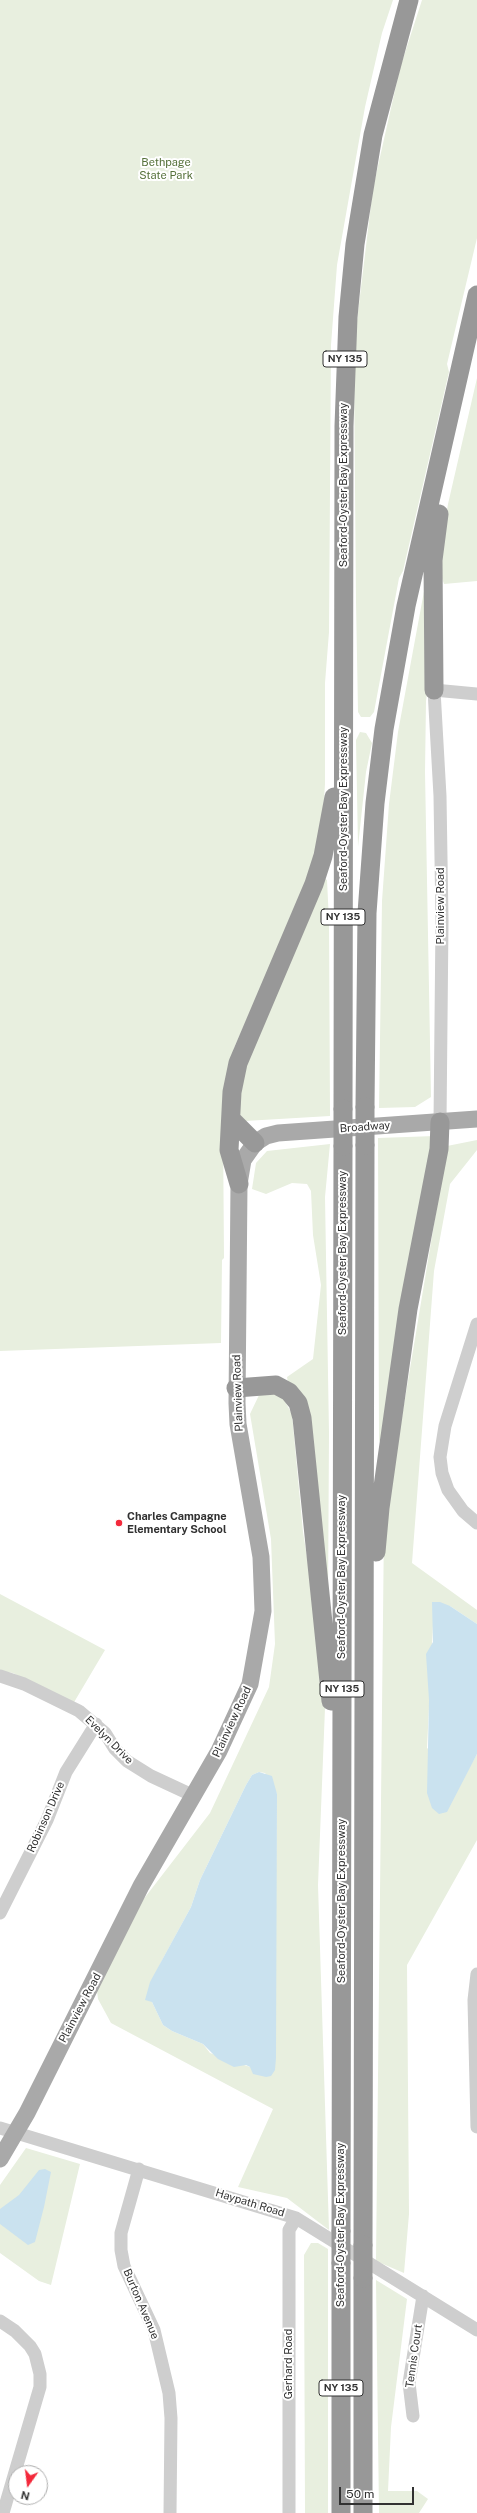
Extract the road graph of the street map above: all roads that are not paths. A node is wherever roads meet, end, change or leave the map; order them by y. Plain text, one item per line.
1 (409, 0) edge
2 (477, 296) edge
3 (452, 408) junction
4 (434, 690) junction
5 (477, 694) edge
6 (344, 724) junction
7 (231, 1119) junction
8 (477, 1119) edge
9 (440, 1122) junction
10 (255, 1142) junction
11 (239, 1184) junction
12 (477, 1324) edge
13 (475, 1341) edge
14 (236, 1388) junction
15 (477, 1523) edge
16 (365, 1649) junction
17 (0, 1676) edge
18 (96, 1724) junction
19 (194, 1796) junction
20 (342, 1797) junction
21 (0, 1913) edge
22 (477, 1974) edge
23 (477, 2127) edge
24 (8, 2130) edge
25 (0, 2159) edge
26 (139, 2169) junction
27 (296, 2218) junction
28 (423, 2296) junction
29 (0, 2321) edge
30 (477, 2330) edge
31 (413, 2416) dead end
32 (3, 2513) edge
33 (170, 2513) edge
34 (289, 2513) edge
35 (341, 2513) edge
36 (363, 2513) edge

1 - 6 highway, Seaford-Oyster Bay Expressway / NY 135
2 - 3 highway, Seaford-Oyster Bay Expressway / NY 135
3 - 4 highway
3 - 16 highway, Seaford-Oyster Bay Expressway / NY 135, bridge
4 - 5 street
4 - 9 street, Plainview Road
6 - 7 highway
6 - 20 highway, Seaford-Oyster Bay Expressway / NY 135, bridge
7 - 10 highway
7 - 11 highway
8 - 9 main road, Broadway
9 - 10 main road, Broadway
9 - 16 highway
10 - 11 main road, Plainview Road
11 - 14 main road, Plainview Road
12 - 13 street
13 - 15 street
14 - 19 main road, Plainview Road
14 - 20 highway
16 - 36 highway, Seaford-Oyster Bay Expressway / NY 135, bridge
17 - 18 street, Evelyn Drive
18 - 19 street, Evelyn Drive
18 - 21 street, Robinson Drive
19 - 24 main road, Plainview Road
20 - 35 highway, Seaford-Oyster Bay Expressway / NY 135, bridge
22 - 23 street
24 - 25 main road, Plainview Road
24 - 26 street, Haypath Road
26 - 27 street, Haypath Road
26 - 33 street, Burton Avenue
27 - 28 street, Haypath Road
27 - 34 street, Gerhard Road
28 - 30 street, Haypath Road
28 - 31 street, Tennis Court
29 - 32 street

